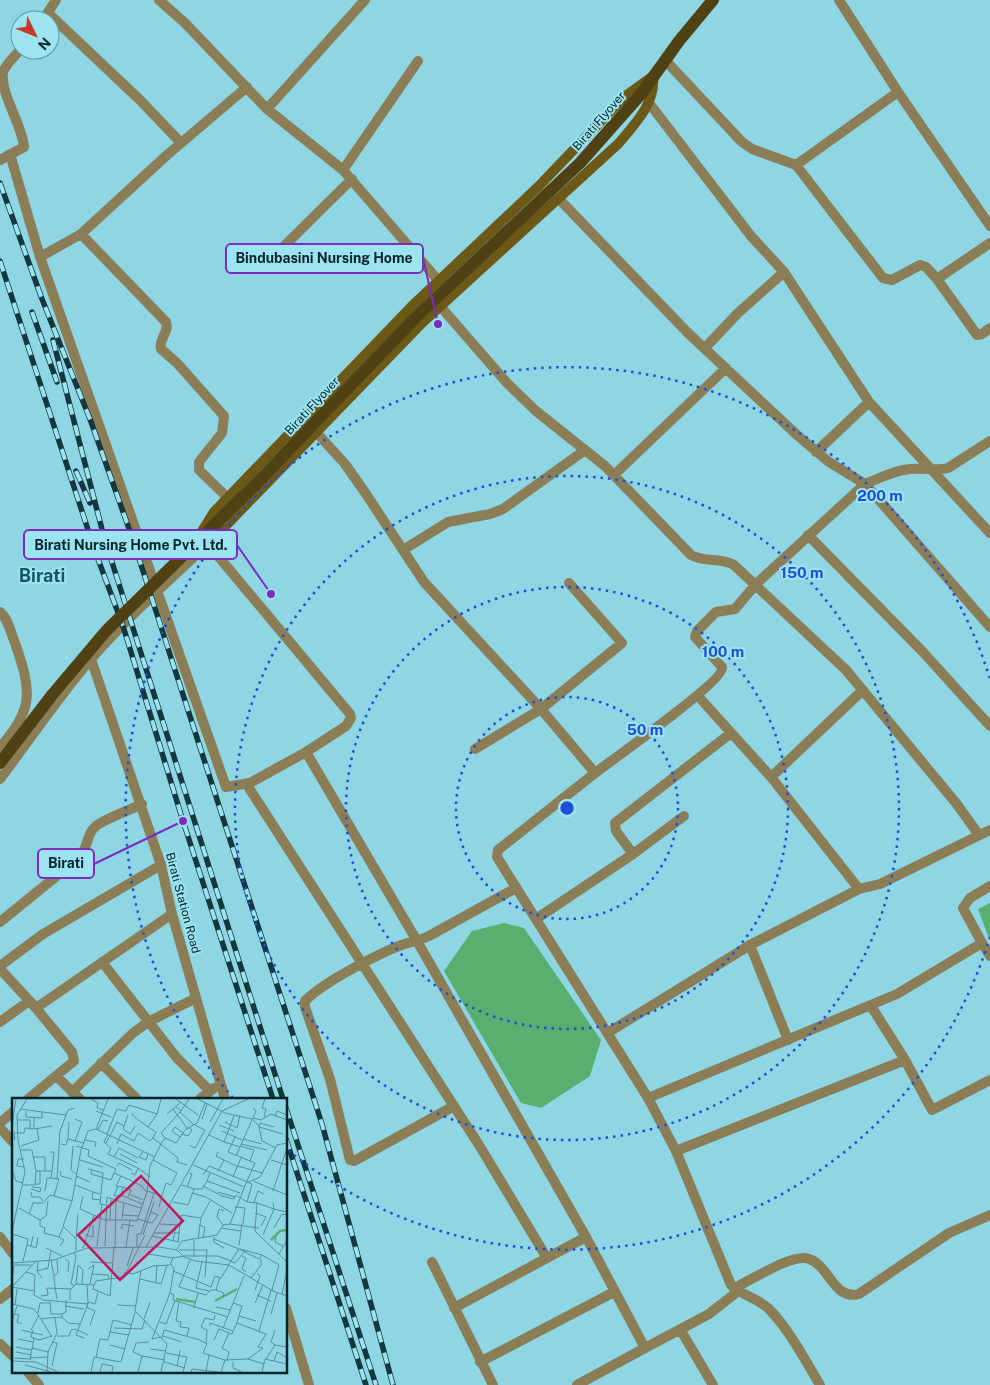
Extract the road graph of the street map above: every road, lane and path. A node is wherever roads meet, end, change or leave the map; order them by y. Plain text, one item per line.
1 (159, 0) edge
2 (365, 0) edge
3 (839, 0) edge
4 (712, 1) edge
5 (60, 29) edge
6 (12, 60) edge
7 (665, 60) junction
8 (418, 61) dead end
9 (653, 76) junction
10 (247, 88) junction
11 (898, 92) junction
12 (645, 98) junction
13 (267, 109) junction
14 (181, 143) junction
15 (10, 154) junction
16 (0, 160) edge
17 (796, 165) junction
18 (343, 170) junction
19 (352, 179) junction
20 (559, 199) junction
21 (990, 226) edge
22 (81, 234) junction
23 (990, 243) edge
24 (40, 257) junction
25 (267, 264) dead end
26 (784, 272) junction
27 (937, 279) junction
28 (438, 282) junction
29 (452, 295) junction
30 (440, 306) junction
31 (990, 328) edge
32 (705, 348) junction
33 (726, 368) junction
34 (869, 402) junction
35 (317, 433) junction
36 (990, 442) edge
37 (584, 450) junction
38 (816, 452) junction
39 (930, 470) junction
40 (614, 475) junction
41 (865, 484) junction
42 (228, 498) junction
43 (990, 533) edge
44 (808, 535) junction
45 (208, 544) junction
46 (403, 550) junction
47 (569, 583) dead end
48 (756, 584) junction
49 (158, 592) junction
50 (0, 612) edge
51 (990, 627) edge
52 (91, 659) junction
53 (863, 690) junction
54 (698, 696) junction
55 (542, 709) junction
56 (990, 726) edge
57 (731, 733) junction
58 (0, 747) edge
59 (474, 750) dead end
60 (306, 752) junction
61 (0, 763) edge
62 (595, 773) junction
63 (771, 777) junction
64 (0, 779) edge
65 (250, 783) junction
66 (142, 804) junction
67 (684, 816) dead end
68 (990, 830) edge
69 (980, 835) junction
70 (634, 854) junction
71 (161, 864) junction
72 (990, 886) edge
73 (516, 888) junction
74 (860, 889) junction
75 (172, 914) junction
76 (536, 919) junction
77 (0, 922) edge
78 (417, 941) junction
79 (982, 943) junction
80 (750, 945) junction
81 (990, 956) edge
82 (102, 962) junction
83 (361, 964) junction
84 (0, 968) edge
85 (196, 998) junction
86 (33, 1004) junction
87 (871, 1006) junction
88 (0, 1022) edge
89 (148, 1022) junction
90 (609, 1032) junction
91 (788, 1040) junction
92 (905, 1060) junction
93 (101, 1063) junction
94 (56, 1076) junction
95 (990, 1080) edge
96 (221, 1084) junction
97 (210, 1091) junction
98 (76, 1095) edge
99 (29, 1098) edge
100 (136, 1098) edge
101 (201, 1098) edge
102 (226, 1098) edge
103 (648, 1098) junction
104 (454, 1106) junction
105 (12, 1113) edge
106 (0, 1123) edge
107 (0, 1128) edge
108 (12, 1141) edge
109 (676, 1151) junction
110 (990, 1215) edge
111 (0, 1237) edge
112 (586, 1237) junction
113 (12, 1252) edge
114 (547, 1258) junction
115 (432, 1262) dead end
116 (12, 1290) edge
117 (736, 1290) junction
118 (614, 1292) junction
119 (0, 1299) edge
120 (454, 1308) junction
121 (288, 1315) edge
122 (680, 1329) junction
123 (0, 1344) edge
124 (644, 1348) junction
125 (12, 1355) edge
126 (480, 1362) junction
127 (27, 1372) edge
128 (39, 1385) edge
129 (309, 1385) edge
130 (493, 1385) edge
131 (577, 1385) edge
132 (713, 1385) edge
133 (820, 1385) edge

1 - 10 street
2 - 13 street
3 - 11 street
4 - 7 main road, Birati Flyover
5 - 14 street
6 - 15 street
7 - 9 main road, Birati Flyover
7 - 17 street
8 - 18 street
9 - 12 main road, Birati Flyover
9 - 28 main road
10 - 13 street
10 - 14 street
11 - 17 street
11 - 21 street
12 - 20 main road
12 - 26 street
12 - 61 main road, Birati Flyover, bridge
13 - 18 street
14 - 22 street
15 - 16 street
15 - 24 street
17 - 27 street
18 - 19 street
19 - 25 street
19 - 28 street
20 - 29 main road
20 - 32 street
22 - 24 street
22 - 42 street
23 - 27 street
24 - 49 street
26 - 32 street
26 - 34 street
27 - 31 street
28 - 29 street
28 - 42 main road
29 - 30 main road
30 - 35 main road
30 - 37 street
32 - 33 street
33 - 38 street
33 - 40 street
34 - 38 street
34 - 39 street
35 - 45 main road
35 - 46 street
36 - 39 street
37 - 40 street
37 - 46 street
38 - 41 street
39 - 41 street
39 - 43 street
40 - 48 street
41 - 44 street
41 - 51 street
42 - 45 main road
44 - 48 street
44 - 56 street
45 - 49 street
45 - 60 street
46 - 55 street
47 - 55 street
48 - 53 street
48 - 54 street
49 - 52 street
49 - 65 street
50 - 58 street
52 - 64 street
52 - 66 street, Birati Station Road
53 - 63 street
53 - 69 street
54 - 57 street
54 - 62 street
55 - 59 street
55 - 62 street
57 - 63 street
57 - 70 street
60 - 65 street
60 - 78 street
62 - 73 street
63 - 74 street
65 - 83 street
66 - 71 street, Birati Station Road
66 - 77 street
67 - 70 street
68 - 69 street
69 - 74 street
70 - 76 street
71 - 75 street, Birati Station Road
71 - 84 street
72 - 79 street
73 - 76 street
73 - 78 street
74 - 80 street
75 - 82 street
75 - 85 street, Birati Station Road
76 - 90 street
78 - 83 street
78 - 112 street
79 - 81 street
79 - 87 street
80 - 90 street
80 - 91 street
82 - 86 street
82 - 89 street
83 - 104 street
83 - 104 street
84 - 86 street
85 - 89 street
85 - 96 street, Birati Station Road
86 - 88 street
86 - 94 street
87 - 91 street
87 - 92 street
89 - 93 street
89 - 97 street
90 - 103 street
91 - 103 street
92 - 95 street
92 - 109 street
93 - 98 street
93 - 100 street
94 - 98 street
94 - 99 street
96 - 97 street
96 - 102 street, Birati Station Road
97 - 101 street
103 - 109 street
104 - 114 street
105 - 106 street
107 - 108 street
109 - 117 street
110 - 117 street
111 - 113 street
112 - 114 street
112 - 118 street
114 - 120 street
115 - 120 street
116 - 119 street
117 - 122 street
117 - 133 street
118 - 124 street
118 - 126 street
120 - 126 street
121 - 129 street
122 - 124 street
122 - 132 street
123 - 125 street
124 - 131 street
126 - 130 street
127 - 128 street

